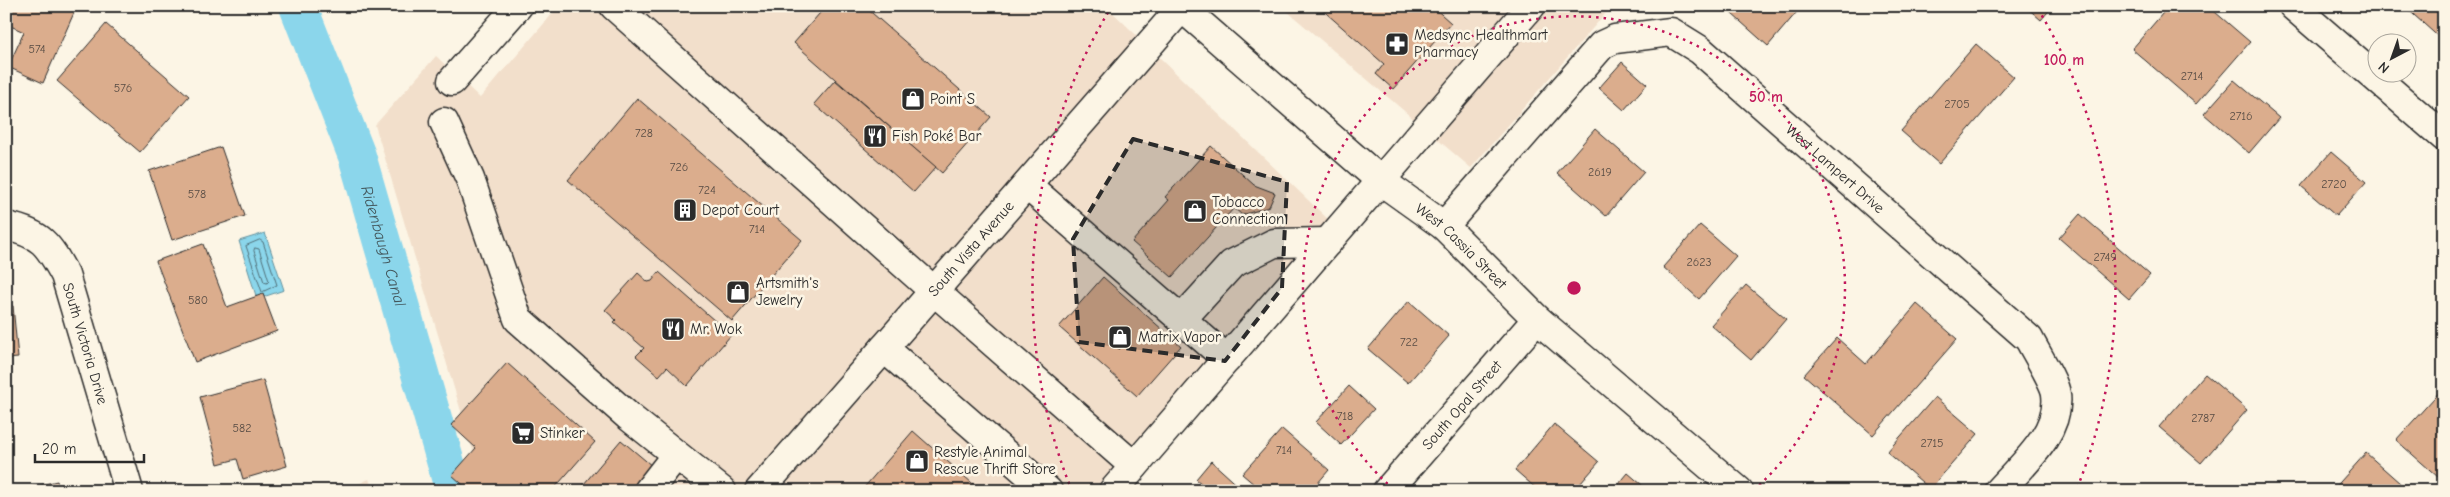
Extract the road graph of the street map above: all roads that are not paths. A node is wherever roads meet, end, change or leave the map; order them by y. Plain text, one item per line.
1 (518, 6) edge
2 (614, 6) edge
3 (1530, 6) edge
4 (2293, 6) edge
5 (1182, 7) edge
6 (452, 81) dead end
7 (444, 122) dead end
8 (2444, 137) edge
9 (1381, 181) junction
10 (1027, 185) junction
11 (6, 226) edge
12 (1444, 226) junction
13 (1328, 242) junction
14 (934, 291) junction
15 (1182, 319) junction
16 (1537, 319) junction
17 (884, 348) junction
18 (1227, 358) junction
19 (676, 455) junction
20 (1134, 466) junction
21 (129, 491) edge
22 (648, 491) edge
23 (722, 491) edge
24 (759, 491) edge
25 (1048, 491) edge
26 (1113, 491) edge
27 (1387, 491) edge
28 (1739, 491) edge
29 (1999, 491) edge

1 - 6 street
2 - 14 street
3 - 9 street
4 - 8 street
5 - 9 street, West Cassia Street
5 - 10 street, South Vista Avenue
7 - 19 street
9 - 12 street, West Cassia Street
9 - 13 street
10 - 14 street, South Vista Avenue
10 - 15 street
11 - 21 street, South Victoria Drive
12 - 16 street, West Cassia Street
12 - 29 street, West Lampert Drive
13 - 15 street
13 - 18 street
14 - 17 street, South Vista Avenue
14 - 20 street
15 - 18 street
16 - 27 street, South Opal Street
16 - 28 street, West Cassia Street
17 - 24 street, South Vista Avenue
17 - 25 street
18 - 20 street
19 - 22 street
19 - 23 street
20 - 26 street

